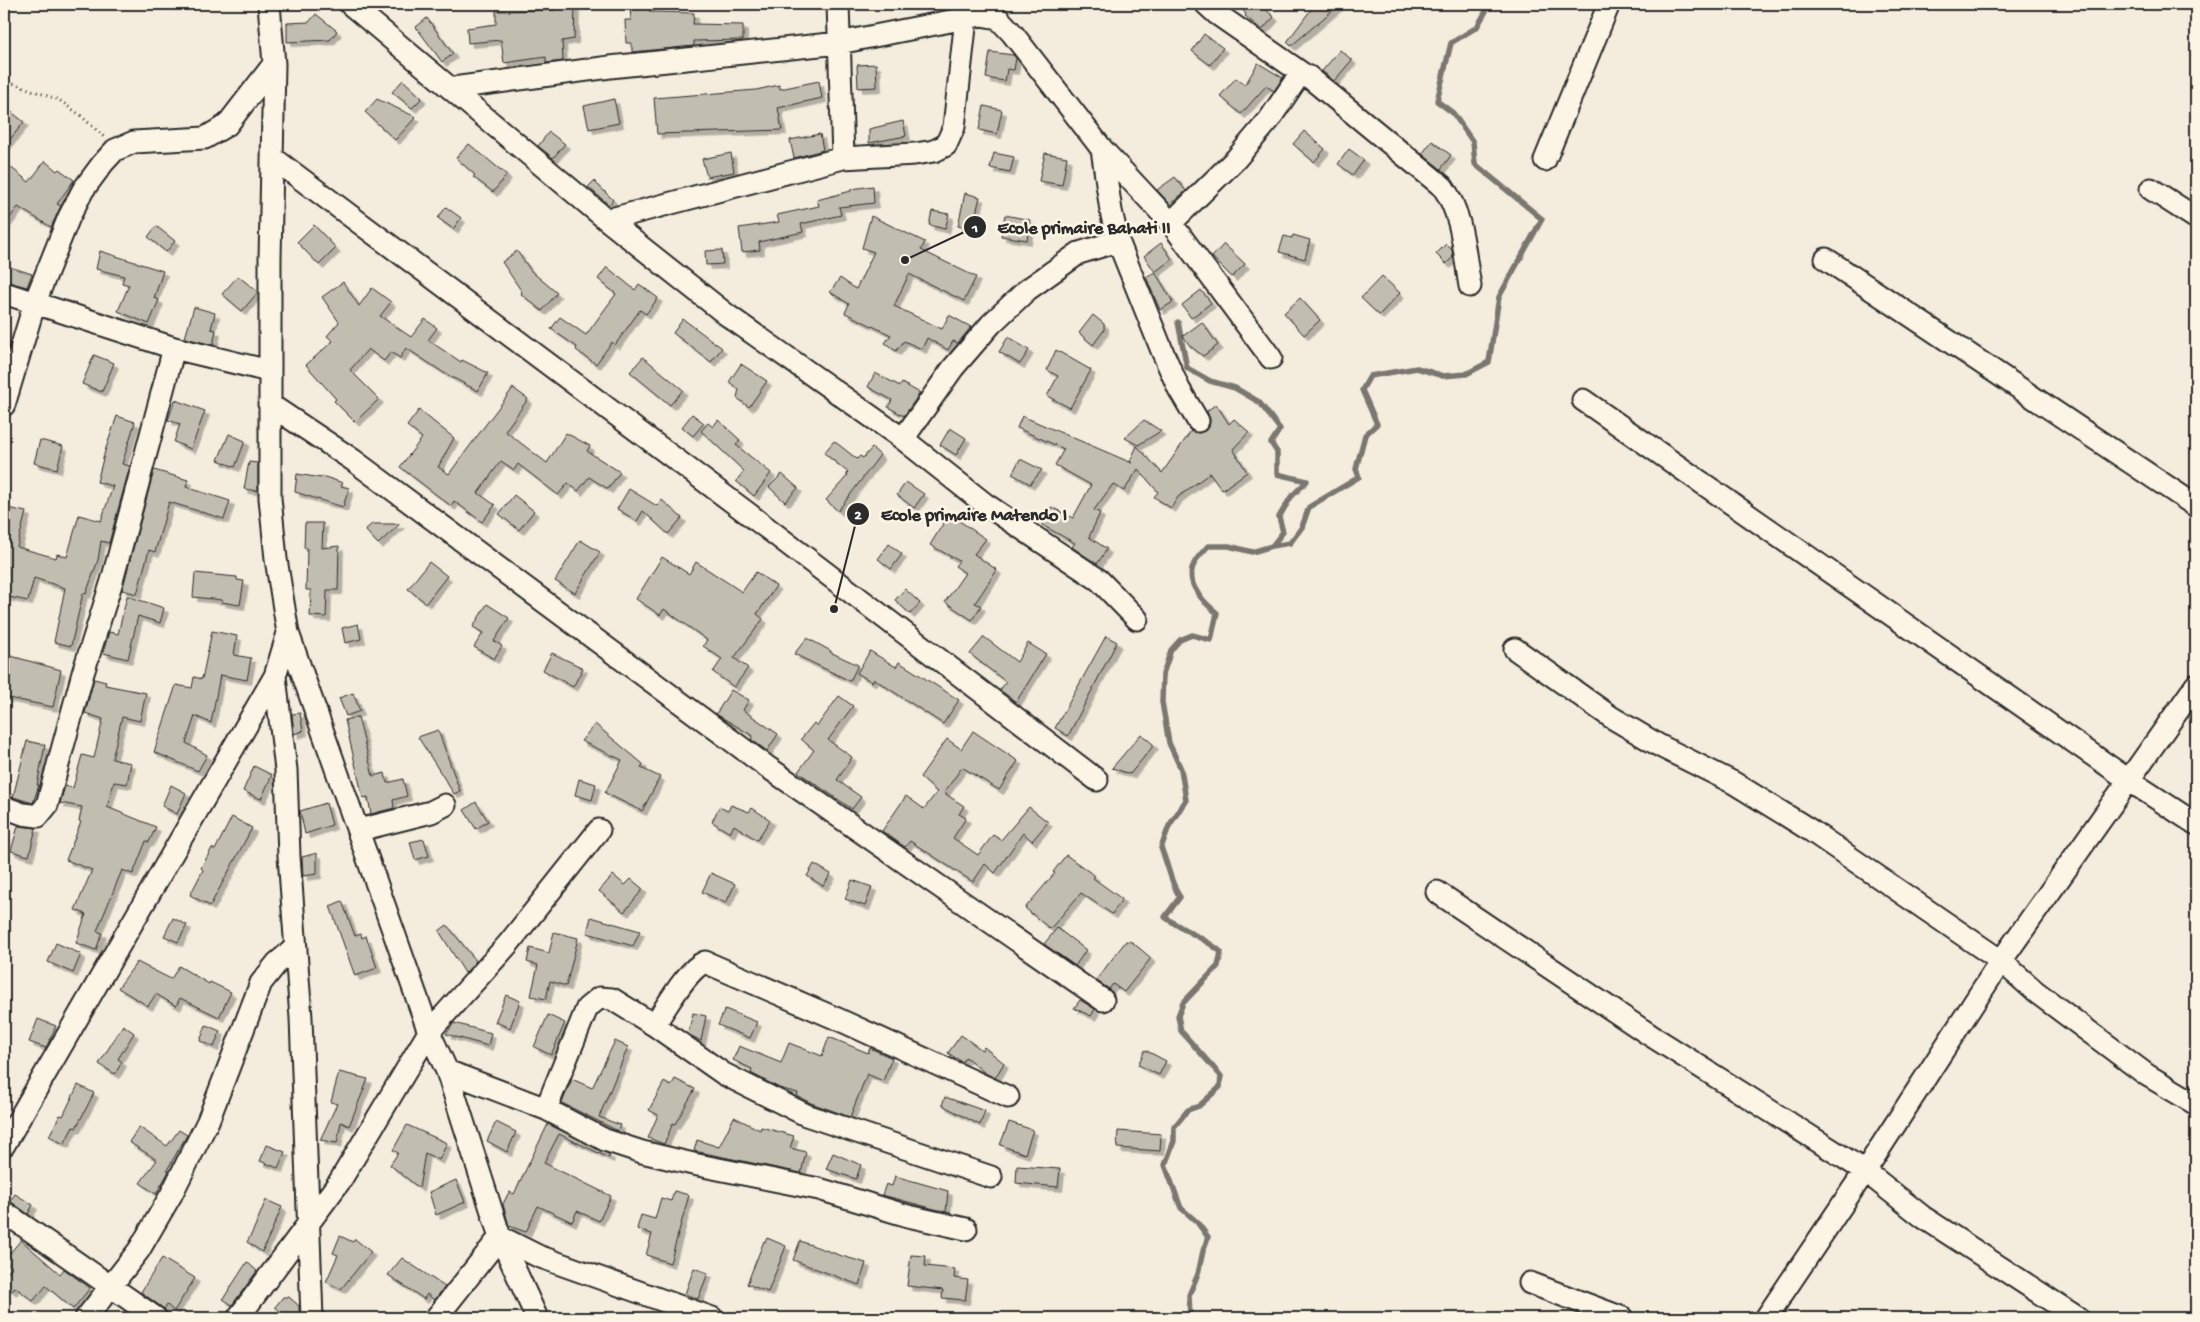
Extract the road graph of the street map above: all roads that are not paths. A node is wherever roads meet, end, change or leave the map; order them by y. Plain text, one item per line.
1 (269, 4) edge
2 (350, 4) edge
3 (838, 4) edge
4 (1206, 4) edge
5 (1610, 4) edge
6 (991, 11) edge
7 (966, 18) junction
8 (839, 43) junction
9 (274, 64) junction
10 (1303, 74) junction
11 (453, 88) junction
12 (1102, 149) junction
13 (273, 158) junction
14 (843, 158) junction
15 (1546, 160) dead end
16 (2151, 189) dead end
17 (2196, 218) edge
18 (607, 220) junction
19 (1171, 223) junction
20 (1118, 241) junction
21 (1826, 259) dead end
22 (1470, 286) dead end
23 (4, 293) edge
24 (34, 302) junction
25 (174, 348) junction
26 (1271, 358) dead end
27 (269, 371) junction
28 (1583, 400) dead end
29 (269, 404) junction
30 (4, 405) edge
31 (1198, 422) dead end
32 (903, 440) junction
33 (2196, 506) edge
34 (1137, 619) dead end
35 (288, 633) junction
36 (1516, 649) dead end
37 (275, 676) junction
38 (2196, 686) edge
39 (1097, 780) dead end
40 (2130, 781) junction
41 (445, 805) dead end
42 (4, 807) edge
43 (2196, 824) edge
44 (359, 830) junction
45 (599, 830) dead end
46 (1437, 892) dead end
47 (296, 947) junction
48 (2001, 960) junction
49 (1103, 1000) dead end
50 (654, 1025) junction
51 (429, 1032) junction
52 (447, 1071) junction
53 (1008, 1097) dead end
54 (2196, 1104) edge
55 (546, 1109) junction
56 (4, 1145) edge
57 (1865, 1171) junction
58 (991, 1177) dead end
59 (4, 1212) edge
60 (308, 1224) junction
61 (966, 1229) dead end
62 (500, 1236) junction
63 (1530, 1282) dead end
64 (112, 1286) junction
65 (86, 1318) edge
66 (156, 1318) edge
67 (238, 1318) edge
68 (312, 1318) edge
69 (436, 1318) edge
70 (538, 1318) edge
71 (712, 1318) edge
72 (1623, 1318) edge
73 (1766, 1318) edge
74 (2078, 1318) edge

1 - 9 street
2 - 11 street
3 - 8 street
4 - 10 street
5 - 15 street
6 - 7 street
6 - 12 street
7 - 8 street
7 - 14 street
8 - 11 street
8 - 14 street
9 - 13 street
9 - 24 street
10 - 19 street
10 - 22 street
11 - 18 street
12 - 19 street
12 - 20 street
13 - 27 street
13 - 39 street
14 - 18 street
16 - 17 street
18 - 32 street
19 - 26 street
20 - 31 street
20 - 32 street
21 - 33 street
23 - 24 street
24 - 25 street
24 - 30 street
25 - 27 street
25 - 42 street
27 - 29 street
28 - 40 street
29 - 35 street
29 - 49 street
32 - 34 street
35 - 37 street
35 - 44 street
36 - 48 street
37 - 47 street
37 - 56 street
38 - 40 street
40 - 43 street
40 - 48 street
41 - 44 street
44 - 51 street
45 - 51 street
46 - 57 street
47 - 60 street
47 - 64 street
48 - 54 street
48 - 57 street
50 - 53 street
50 - 55 street
50 - 58 street
51 - 52 street
51 - 60 street
52 - 55 street
52 - 62 street
55 - 61 street
57 - 73 street
57 - 74 street
59 - 64 street
60 - 67 street
60 - 68 street
62 - 69 street
62 - 70 street
62 - 71 street
63 - 72 street
64 - 65 street
64 - 66 street

